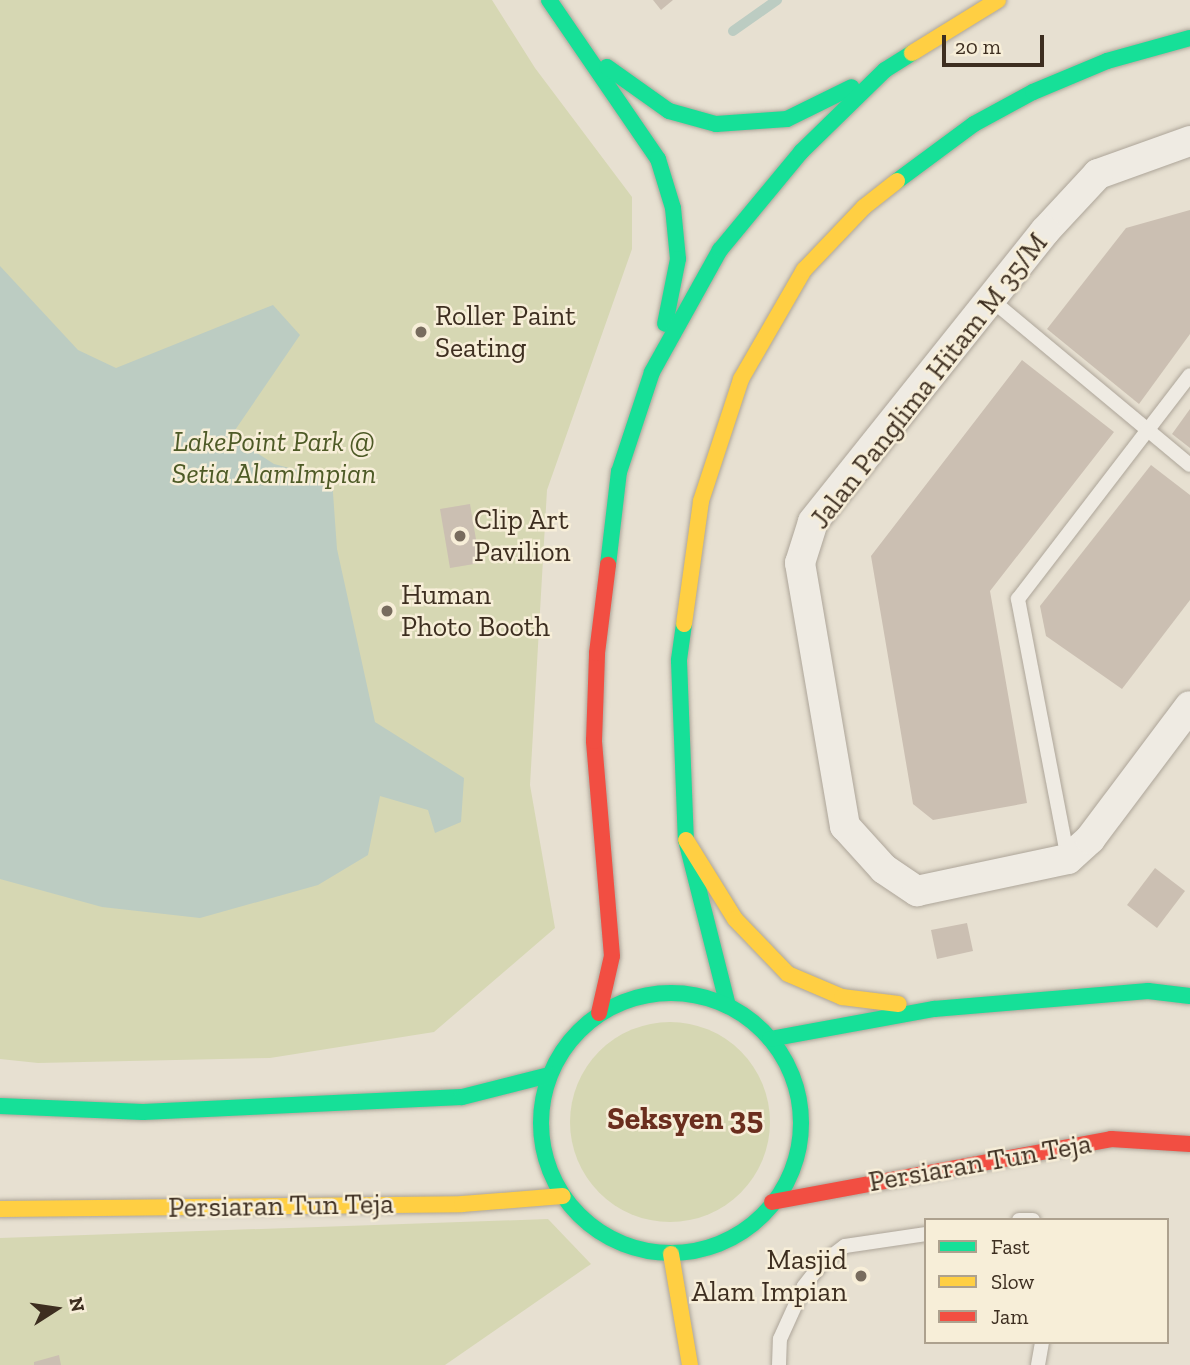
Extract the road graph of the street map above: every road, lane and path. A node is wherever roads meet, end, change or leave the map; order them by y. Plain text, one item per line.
1 (549, 0) edge
2 (998, 0) edge
3 (565, 26) junction
4 (1190, 37) edge
5 (885, 70) junction
6 (1190, 141) edge
7 (993, 302) junction
8 (652, 372) junction
9 (1190, 375) edge
10 (1147, 430) junction
11 (1190, 465) edge
12 (1190, 706) edge
13 (687, 840) junction
14 (1068, 859) junction
15 (1190, 996) edge
16 (728, 1006) junction
17 (934, 1009) junction
18 (598, 1013) junction
19 (770, 1039) junction
20 (549, 1075) junction
21 (0, 1106) edge
22 (1190, 1144) edge
23 (563, 1196) junction
24 (772, 1202) junction
25 (0, 1209) edge
26 (924, 1234) edge
27 (671, 1254) junction
28 (1042, 1344) edge
29 (690, 1365) edge
30 (779, 1365) edge
31 (1038, 1365) edge

1 - 3 main road
2 - 5 main road
3 - 5 main road
3 - 8 main road
4 - 13 main road
5 - 8 main road
6 - 7 street, Jalan Panglima Hitam M 35/M
7 - 10 lane
7 - 14 street, Jalan Panglima Hitam M 35/M
8 - 18 main road
9 - 10 lane
10 - 11 lane
10 - 14 lane
12 - 14 street
13 - 16 main road
13 - 17 main road
15 - 17 main road
16 - 18 main road
16 - 19 main road
17 - 19 main road
18 - 20 main road
19 - 24 main road
20 - 21 main road
20 - 23 main road
22 - 24 main road, Persiaran Tun Teja
23 - 25 main road, Persiaran Tun Teja
23 - 27 main road
24 - 27 main road
26 - 30 lane
27 - 29 main road
28 - 31 lane

